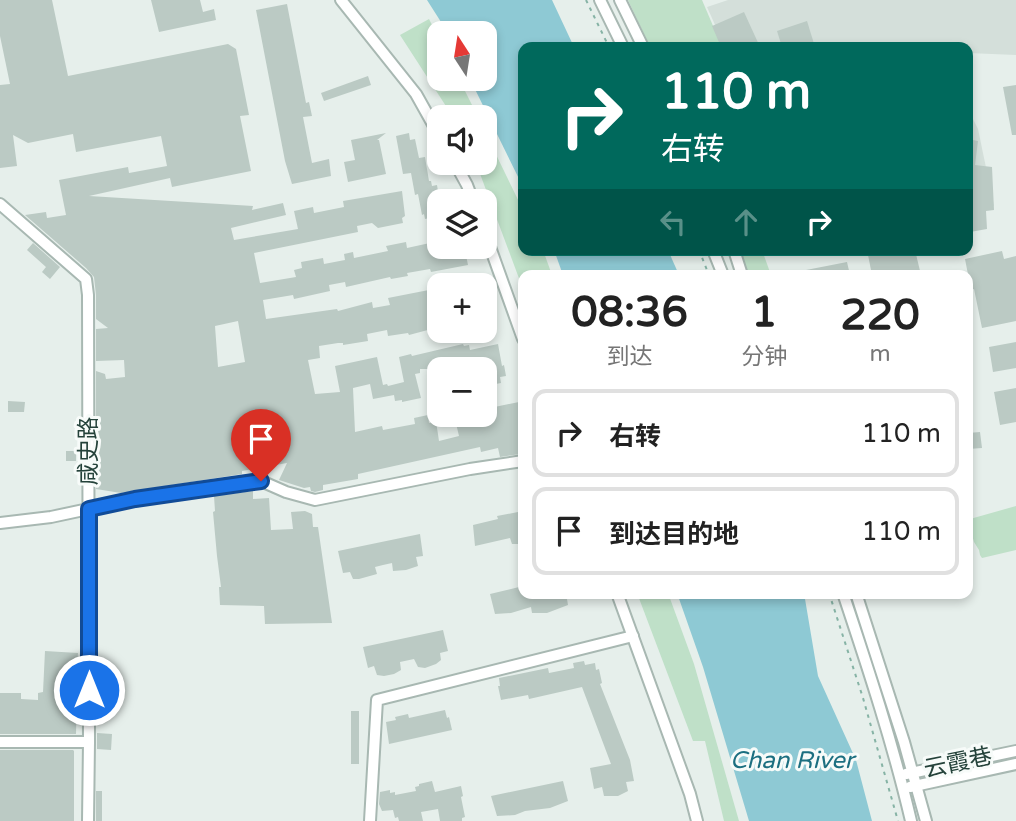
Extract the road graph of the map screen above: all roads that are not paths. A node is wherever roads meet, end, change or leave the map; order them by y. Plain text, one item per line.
1 (341, 0) edge
2 (600, 0) edge
3 (620, 0) edge
4 (621, 42) edge
5 (641, 42) edge
6 (427, 114) edge
7 (0, 204) edge
8 (494, 259) edge
9 (518, 325) edge
10 (518, 462) edge
11 (89, 509) junction
12 (0, 523) edge
13 (619, 599) edge
14 (845, 599) edge
15 (858, 599) edge
16 (633, 636) junction
17 (0, 742) edge
18 (89, 742) junction
19 (1016, 751) edge
20 (1016, 764) edge
21 (912, 773) junction
22 (900, 775) junction
23 (916, 786) junction
24 (904, 789) junction
25 (88, 821) edge
26 (370, 821) edge
27 (697, 821) edge
28 (911, 821) edge
29 (926, 821) edge

1 - 6 street
2 - 4 street
3 - 5 street
7 - 11 street, 咸史路
8 - 9 street
10 - 11 street
11 - 12 street
11 - 18 street, 咸史路
13 - 16 street
14 - 22 street
15 - 21 street
16 - 26 street
16 - 27 street
17 - 18 street
18 - 25 street, 咸史路
19 - 21 street, 云霞巷
20 - 23 street, 云霞巷
21 - 22 street, 云霞巷
21 - 23 street
22 - 24 street
23 - 24 street, 云霞巷
23 - 29 street
24 - 28 street

